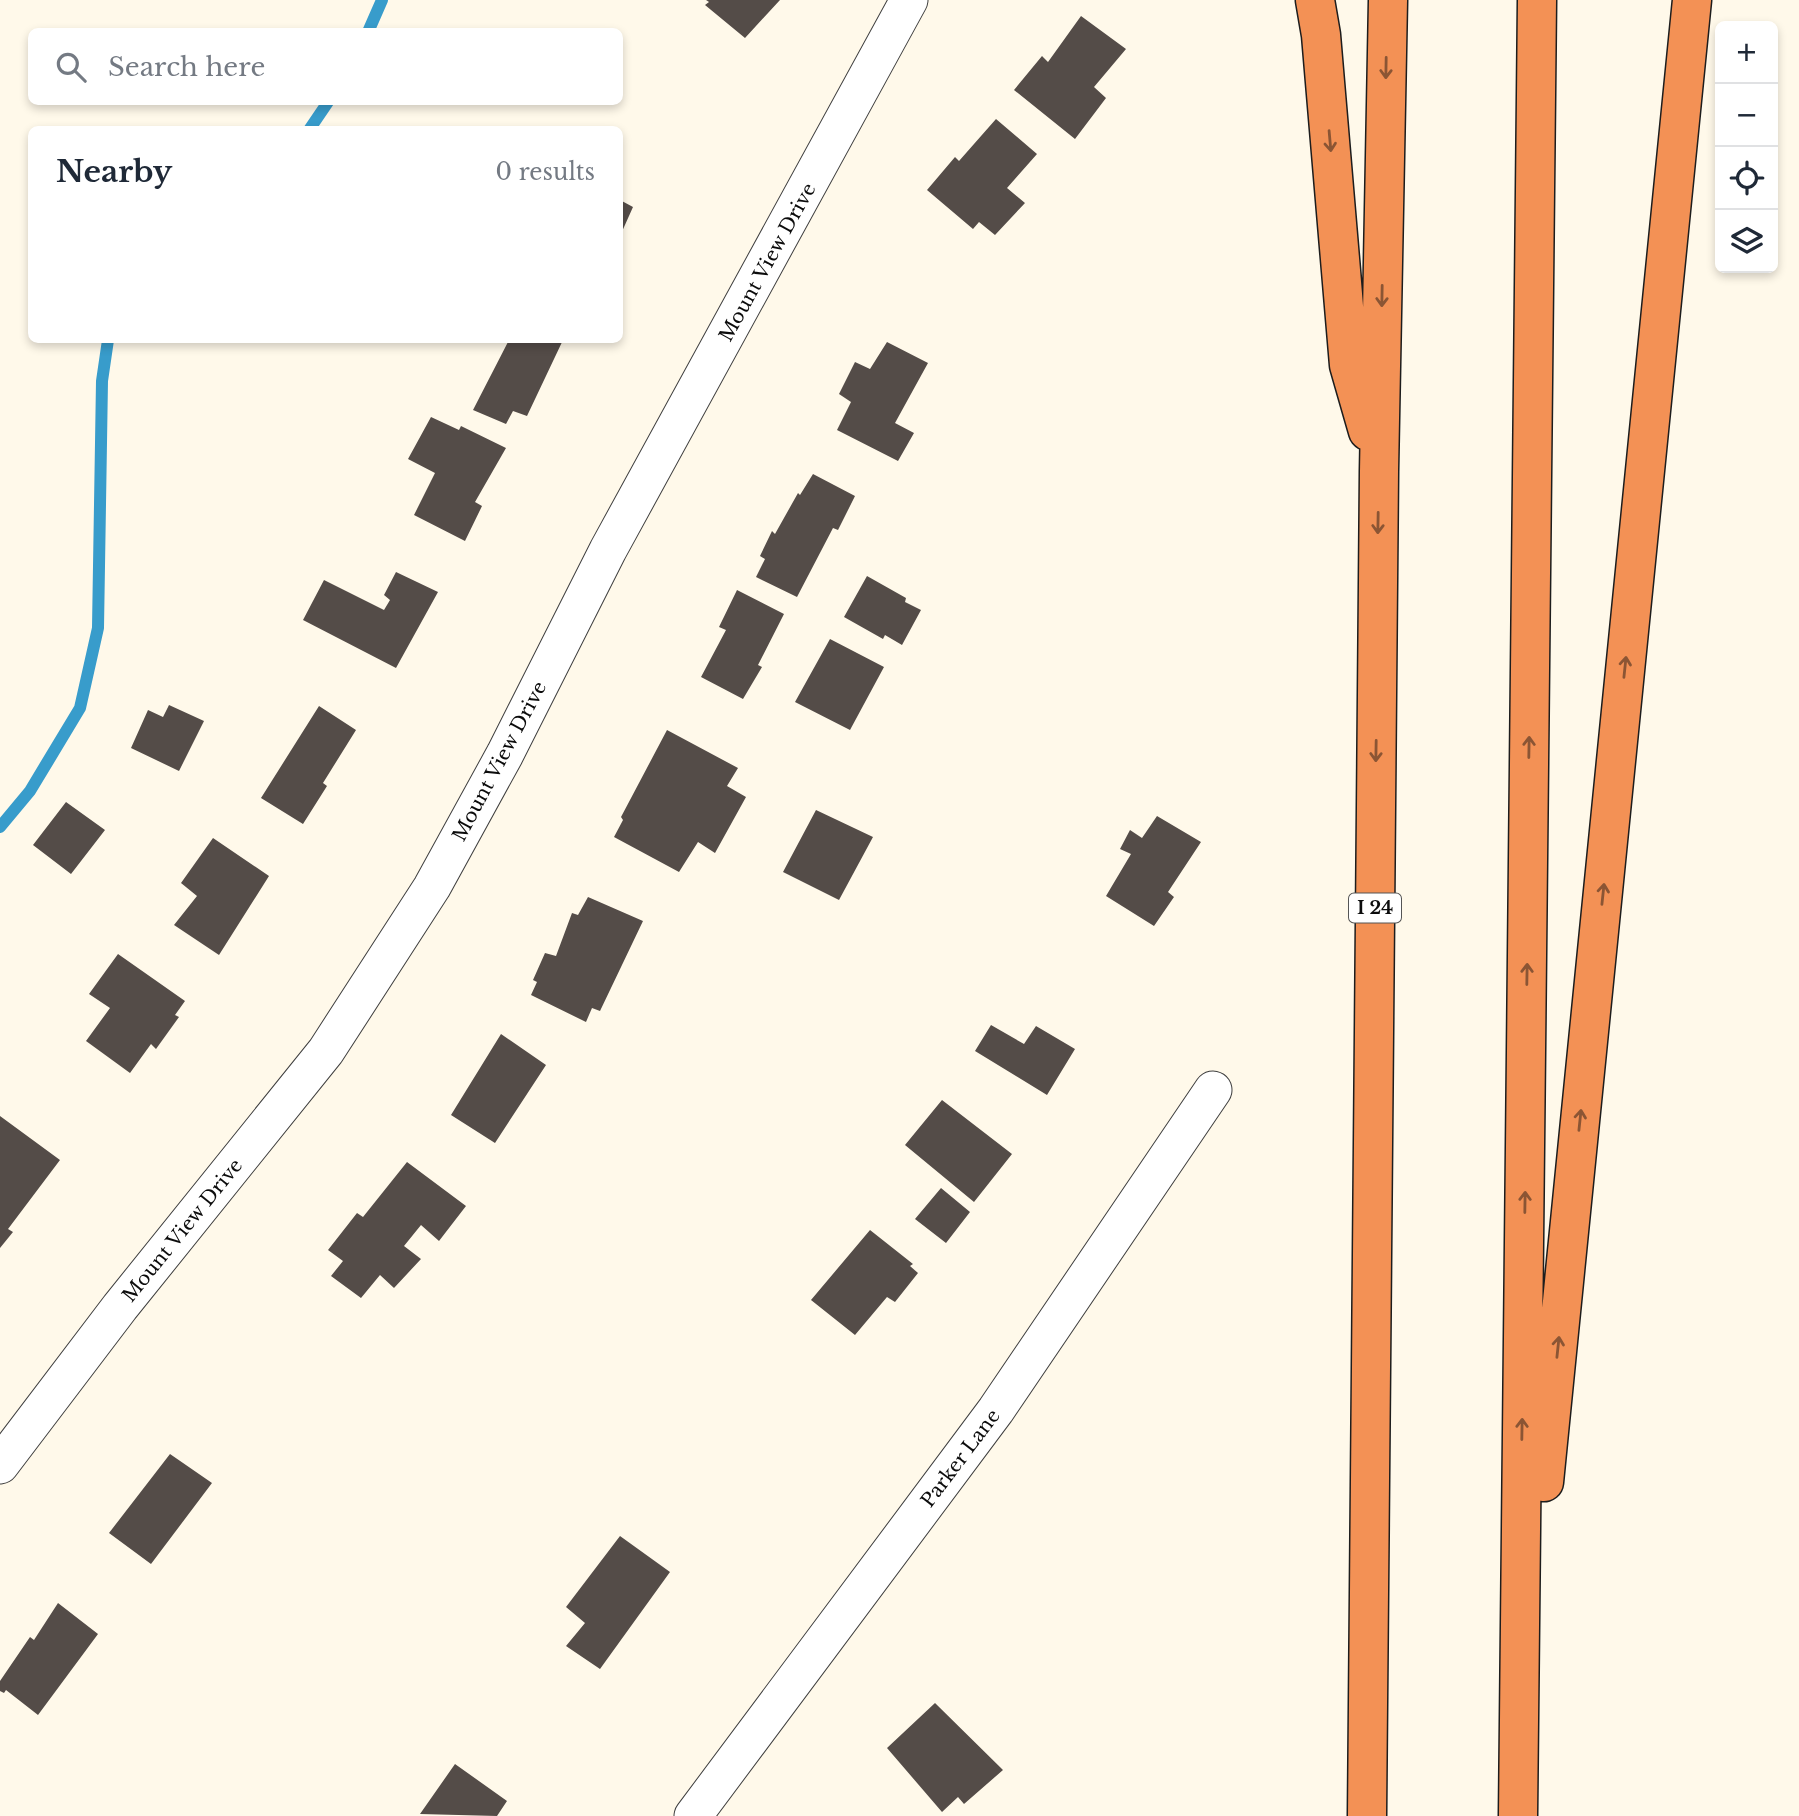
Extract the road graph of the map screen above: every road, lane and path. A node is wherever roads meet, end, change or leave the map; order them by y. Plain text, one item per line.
1 (909, 0) edge
2 (1315, 0) edge
3 (1388, 0) edge
4 (1537, 0) edge
5 (1692, 0) edge
6 (1379, 471) junction
7 (1213, 1090) dead end
8 (0, 1465) edge
9 (1519, 1731) junction
10 (693, 1816) edge
11 (1367, 1816) edge
12 (1518, 1816) edge

1 - 8 street, Mount View Drive
2 -> 6 highway
3 -> 6 highway, I 24
9 -> 4 highway
9 -> 5 highway
6 -> 11 highway, I 24
7 - 10 street, Parker Lane
9 - 12 highway

